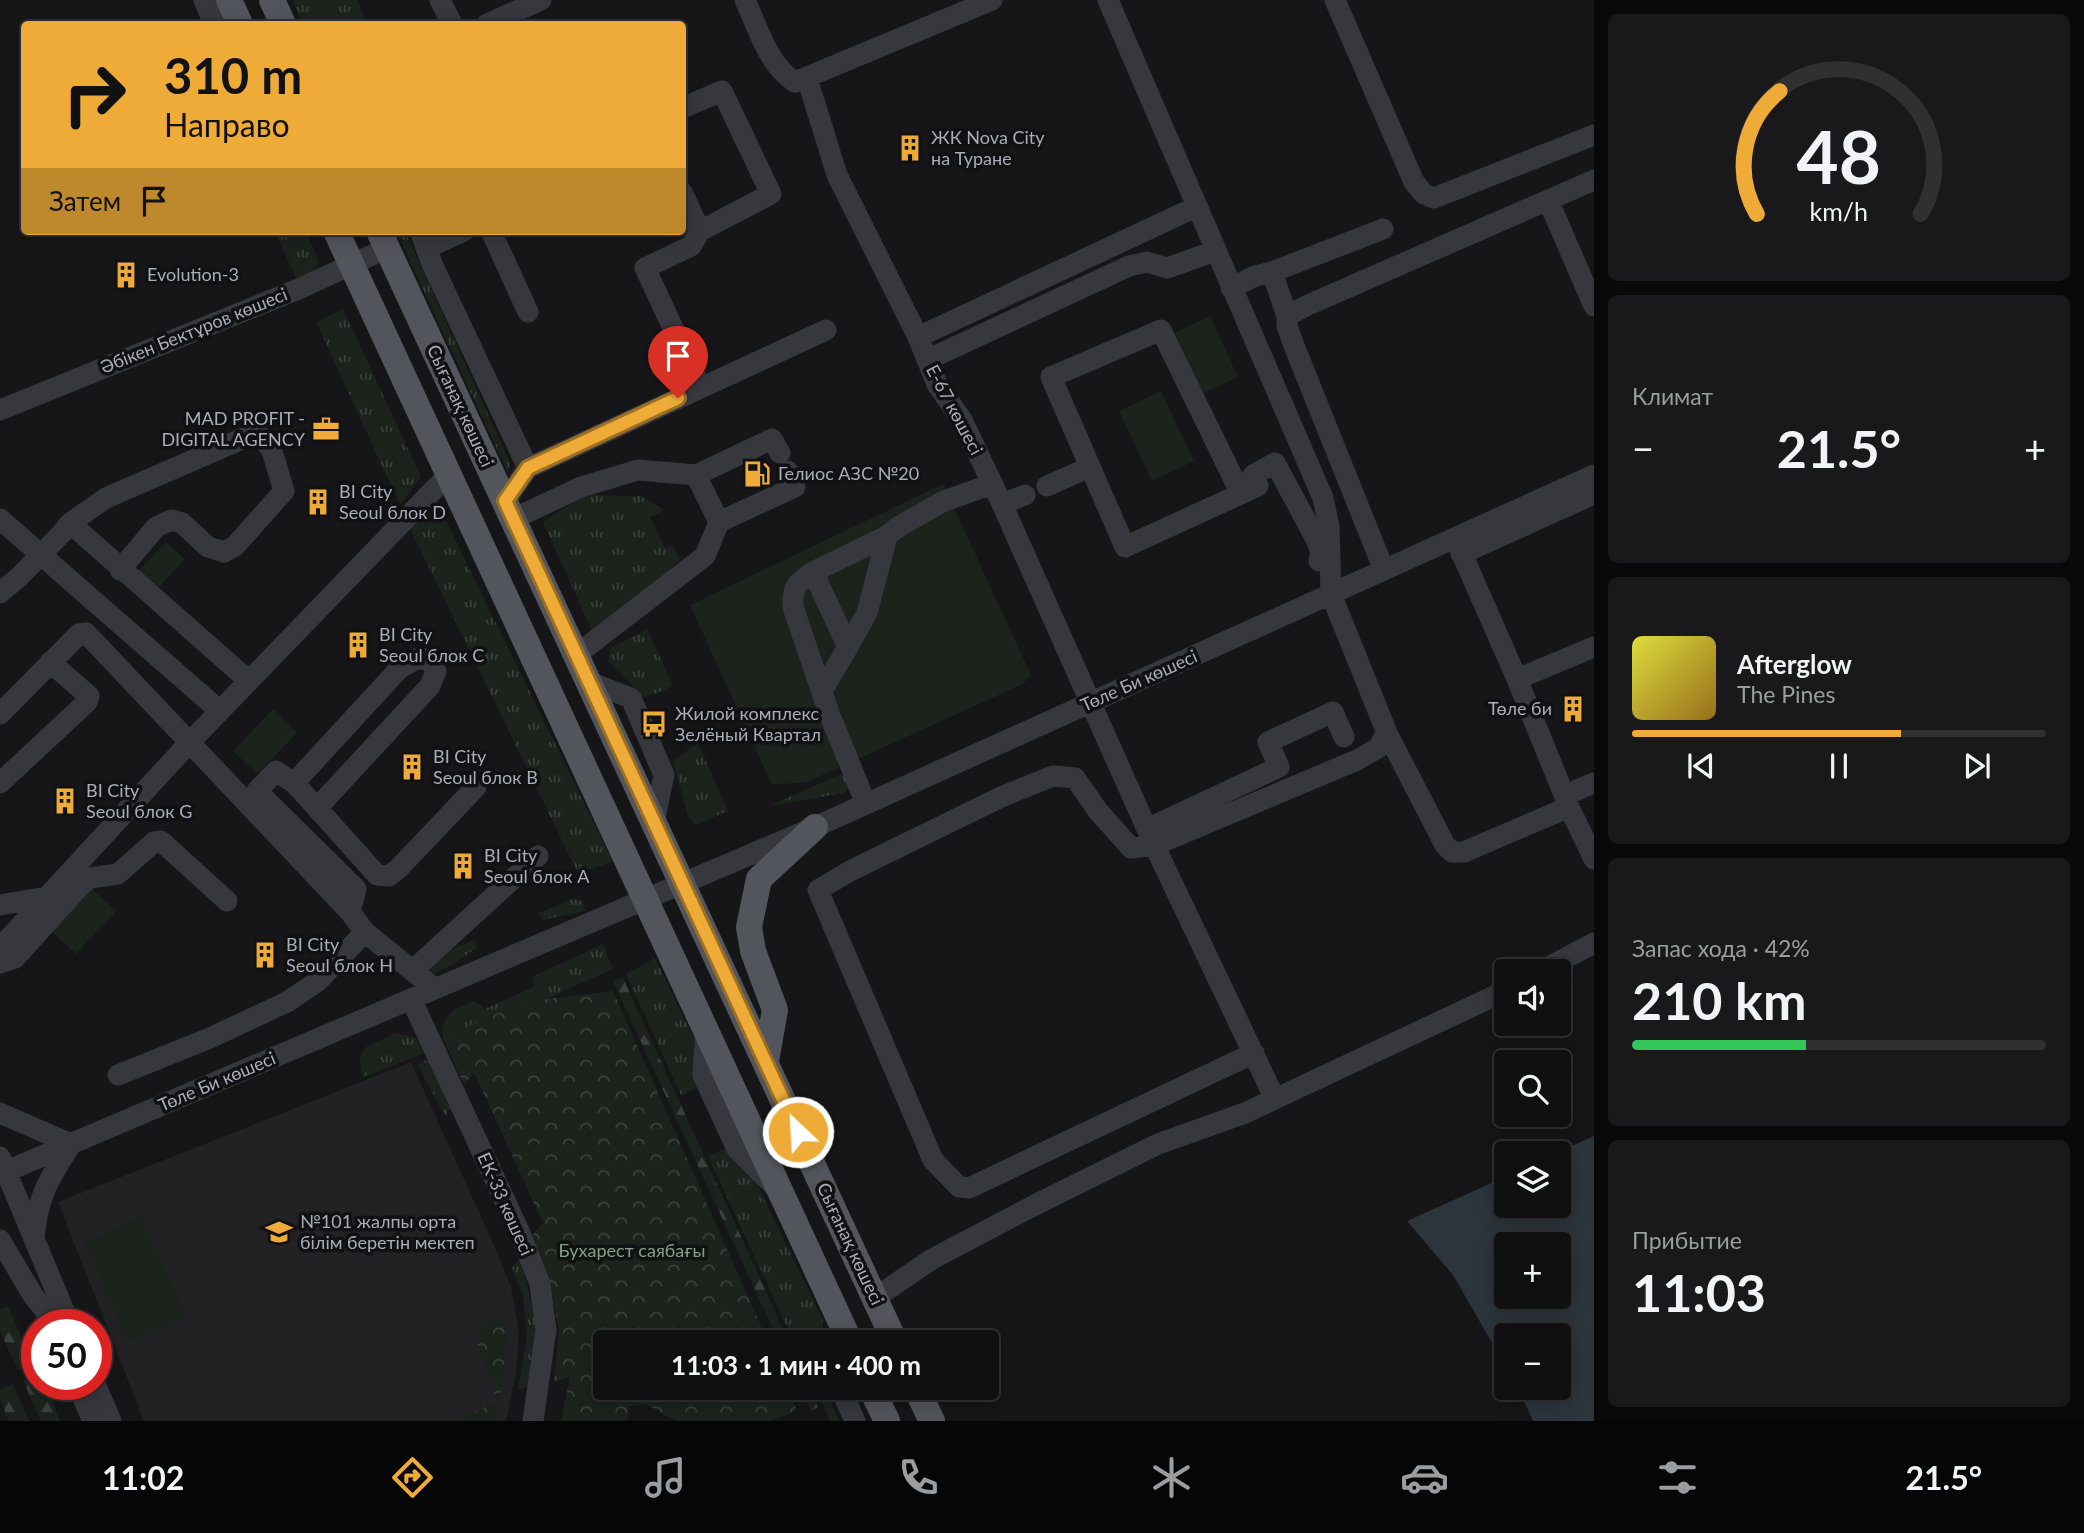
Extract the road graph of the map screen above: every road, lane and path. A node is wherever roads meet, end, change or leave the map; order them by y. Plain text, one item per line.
1 (204, 0) edge
2 (229, 0) edge
3 (272, 0) edge
4 (440, 0) edge
5 (541, 0) edge
6 (746, 0) edge
7 (992, 0) edge
8 (1108, 0) edge
9 (1335, 0) edge
10 (213, 21) edge
11 (239, 21) edge
12 (282, 21) edge
13 (450, 21) edge
14 (494, 21) edge
15 (807, 78) junction
16 (686, 106) edge
17 (1594, 135) edge
18 (1594, 180) edge
19 (686, 200) edge
20 (1548, 200) junction
21 (1196, 208) junction
22 (1383, 229) dead end
23 (701, 230) junction
24 (338, 235) edge
25 (446, 235) edge
26 (493, 235) edge
27 (383, 240) edge
28 (423, 240) edge
29 (1215, 251) junction
30 (351, 265) junction
31 (1272, 272) junction
32 (1231, 288) junction
33 (1594, 306) edge
34 (528, 312) dead end
35 (1287, 316) junction
36 (826, 330) dead end
37 (918, 337) junction
38 (927, 360) junction
39 (701, 388) junction
40 (0, 410) edge
41 (1090, 467) junction
42 (528, 468) junction
43 (449, 474) junction
44 (696, 475) junction
45 (1594, 475) edge
46 (992, 484) junction
47 (1047, 486) dead end
48 (1241, 494) junction
49 (1594, 494) edge
50 (1025, 495) dead end
51 (1002, 504) junction
52 (509, 510) junction
53 (0, 519) edge
54 (719, 522) junction
55 (66, 528) junction
56 (887, 536) junction
57 (1458, 546) junction
58 (120, 570) junction
59 (1384, 570) junction
60 (813, 572) junction
61 (6, 583) edge
62 (1324, 597) junction
63 (848, 647) junction
64 (1594, 647) edge
65 (576, 654) junction
66 (50, 662) junction
67 (1517, 679) junction
68 (249, 681) junction
69 (822, 691) junction
70 (1089, 703) junction
71 (220, 711) junction
72 (0, 714) edge
73 (1387, 733) junction
74 (1344, 737) dead end
75 (189, 743) junction
76 (0, 783) edge
77 (294, 783) junction
78 (1594, 783) edge
79 (476, 787) dead end
80 (1567, 801) junction
81 (866, 804) junction
82 (317, 808) junction
83 (815, 827) junction
84 (1151, 837) junction
85 (538, 856) dead end
86 (1594, 859) edge
87 (683, 883) junction
88 (47, 897) junction
89 (645, 899) junction
90 (227, 901) dead end
91 (0, 905) edge
92 (351, 912) junction
93 (365, 932) junction
94 (1594, 943) edge
95 (0, 948) edge
96 (1564, 959) edge
97 (0, 962) edge
98 (412, 971) junction
99 (443, 986) junction
100 (1494, 996) edge
101 (411, 999) junction
102 (1254, 1053) junction
103 (766, 1062) junction
104 (118, 1075) dead end
105 (1275, 1099) junction
106 (0, 1113) edge
107 (71, 1144) junction
108 (2, 1168) edge
109 (0, 1196) edge
110 (0, 1240) edge
111 (33, 1240) junction
112 (830, 1298) junction
113 (874, 1298) junction
114 (46, 1309) edge
115 (52, 1309) edge
116 (54, 1309) edge
117 (833, 1330) edge
118 (845, 1330) edge
119 (889, 1330) edge
120 (79, 1400) edge
121 (83, 1400) edge
122 (102, 1400) edge
123 (845, 1400) edge
124 (877, 1400) edge
125 (922, 1400) edge
126 (83, 1421) edge
127 (93, 1421) edge
128 (111, 1421) edge
129 (533, 1421) edge
130 (855, 1421) edge
131 (887, 1421) edge
132 (932, 1421) edge

1 - 10 street
2 - 11 main road
3 - 12 main road
4 - 13 street
5 - 14 street
6 - 15 street
7 - 15 street
8 - 21 street
9 - 17 street
15 - 37 street, Е-67 көшесі
16 - 23 street
18 - 20 street
19 - 23 street
20 - 33 street
20 - 35 street
21 - 29 street
21 - 37 street
22 - 31 street
23 - 39 street
24 - 30 main road
25 - 28 street
26 - 34 street
27 - 30 street, Әбікен Бектұров көшесі
27 - 52 main road, Сығанақ көшесі
28 - 42 street
29 - 32 street
29 - 38 street
30 - 40 street, Әбікен Бектұров көшесі
30 - 43 main road
31 - 32 street
31 - 35 street
32 - 62 street
35 - 59 street
36 - 39 street
37 - 38 street, Е-67 көшесі
38 - 46 street, Е-67 көшесі
39 - 42 street
41 - 47 street
41 - 48 street
41 - 48 street
42 - 52 street
43 - 68 street
43 - 89 main road
44 - 52 street
44 - 54 street
44 - 54 street
45 - 57 street, Төле Би көшесі
46 - 51 street, Е-67 көшесі
46 - 56 street
48 - 62 street
49 - 57 street
50 - 51 street
51 - 70 street, Е-67 көшесі
52 - 65 main road, Сығанақ көшесі
53 - 71 street
54 - 65 street
55 - 58 street
55 - 58 street
55 - 61 street, bridge
56 - 60 street
56 - 63 street
57 - 59 street, Төле Би көшесі
57 - 67 street
58 - 68 street
59 - 62 street, Төле Би көшесі
60 - 63 street
60 - 69 street
62 - 70 street, Төле Би көшесі
62 - 73 street
63 - 69 street
64 - 67 street
65 - 87 main road, Сығанақ көшесі
66 - 72 street
66 - 75 street
66 - 76 street
67 - 80 street
68 - 71 street
69 - 81 street
70 - 81 street, Төле Би көшесі
70 - 84 street, Е-67 көшесі
71 - 75 street
73 - 80 street
73 - 84 street
74 - 84 street
75 - 88 street
75 - 92 street
77 - 82 street
77 - 82 street
77 - 92 street
78 - 80 street
79 - 82 street
80 - 86 street
81 - 83 street, Төле Би көшесі
83 - 87 street, Төле Би көшесі
83 - 103 main road
84 - 102 street, Е-67 көшесі
84 - 102 street
85 - 98 street
87 - 89 street, Төле Би көшесі
87 - 103 main road, Сығанақ көшесі
88 - 91 street
88 - 95 street
89 - 99 street, Төле Би көшесі
89 - 112 main road
90 - 97 street
92 - 93 street
93 - 98 street
93 - 104 street
94 - 96 street
98 - 99 street
99 - 101 street, Төле Би көшесі
100 - 105 street
101 - 107 street, Төле Би көшесі
101 - 129 street, ЕК-33 көшесі
102 - 105 street, Е-67 көшесі
103 - 113 main road, Сығанақ көшесі
105 - 113 street
106 - 107 street
107 - 108 street, Төле Би көшесі
107 - 111 street
108 - 111 street
109 - 115 street
110 - 114 street
111 - 116 street
112 - 117 street
112 - 118 main road
113 - 119 main road, Сығанақ көшесі
120 - 126 street
121 - 127 street
122 - 128 street
123 - 130 street
124 - 131 main road
125 - 132 main road

